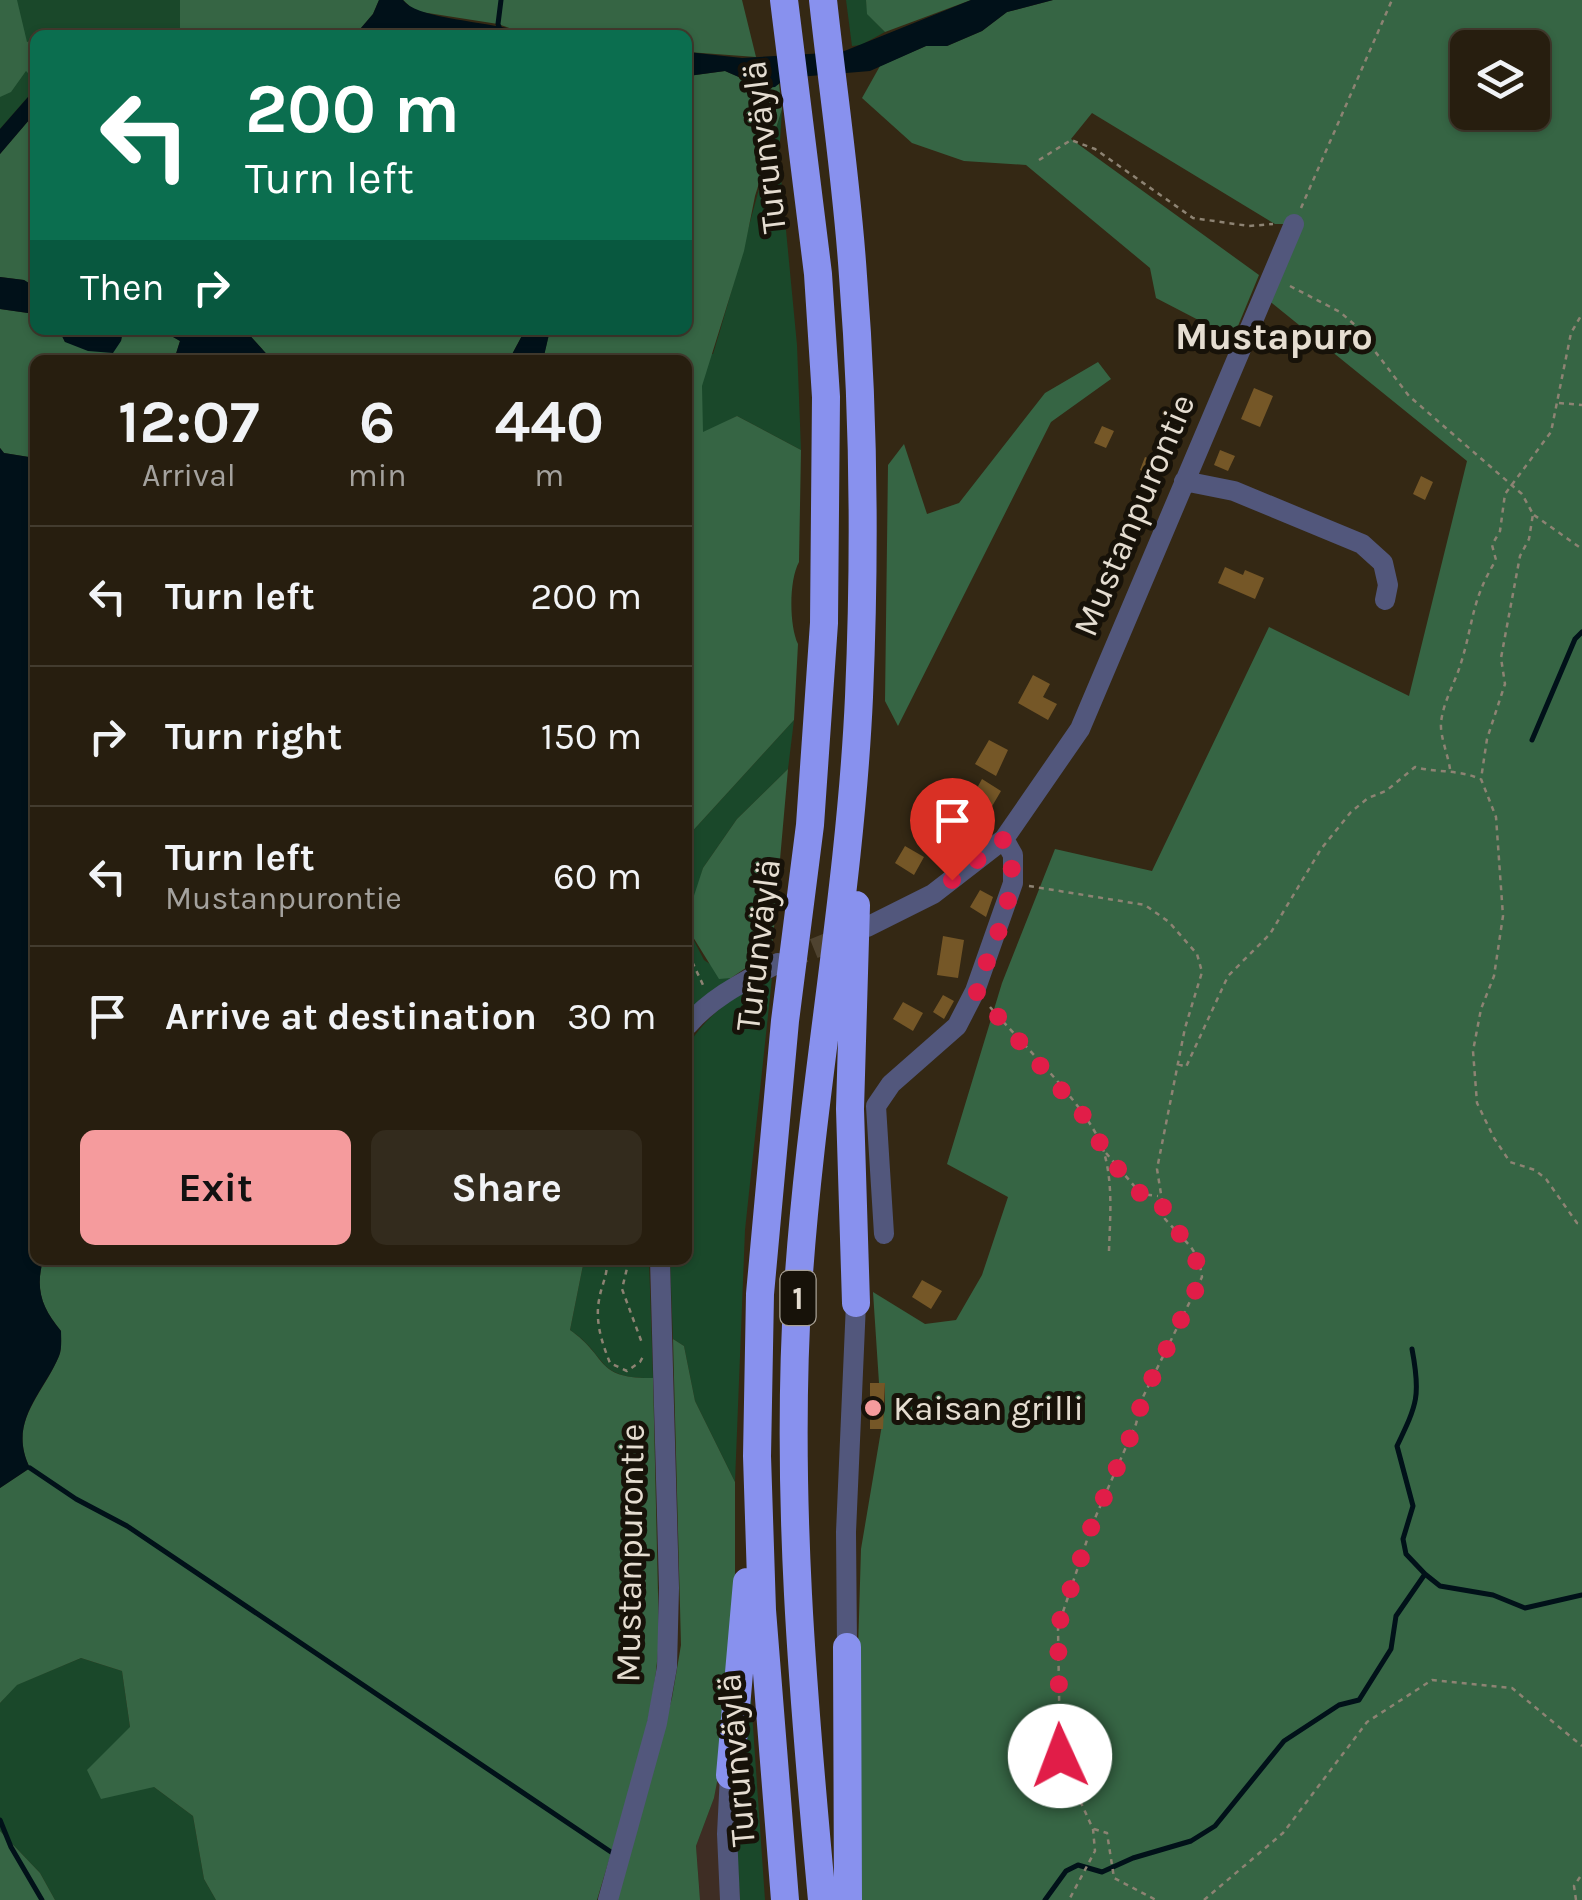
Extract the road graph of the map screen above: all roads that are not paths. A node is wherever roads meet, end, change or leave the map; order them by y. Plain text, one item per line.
1 (822, 0) edge
2 (785, 2) edge
3 (1294, 224) road end
4 (1184, 482) junction
5 (1385, 600) dead end
6 (859, 698) junction
7 (1004, 839) junction
8 (867, 927) tunnel mouth
9 (778, 963) tunnel mouth
10 (692, 1022) edge
11 (884, 1234) dead end
12 (660, 1265) edge
13 (856, 1303) joint
14 (757, 1456) junction
15 (846, 1647) joint
16 (730, 1775) joint
17 (608, 1900) edge
18 (730, 1900) edge
19 (785, 1900) edge
20 (822, 1900) edge
21 (848, 1900) edge

1 - 6 highway, Turunväylä / 1
2 - 14 highway, Turunväylä / 1
3 - 4 street, Mustanpurontie
4 - 5 street
4 - 7 street, Mustanpurontie
6 - 13 highway
6 - 20 highway, Turunväylä / 1
7 - 8 street, Mustanpurontie
7 - 11 street
9 - 10 street
12 - 17 street, Mustanpurontie
13 - 15 street
14 - 16 highway
14 - 19 highway, Turunväylä / 1
15 - 21 highway
16 - 18 street

